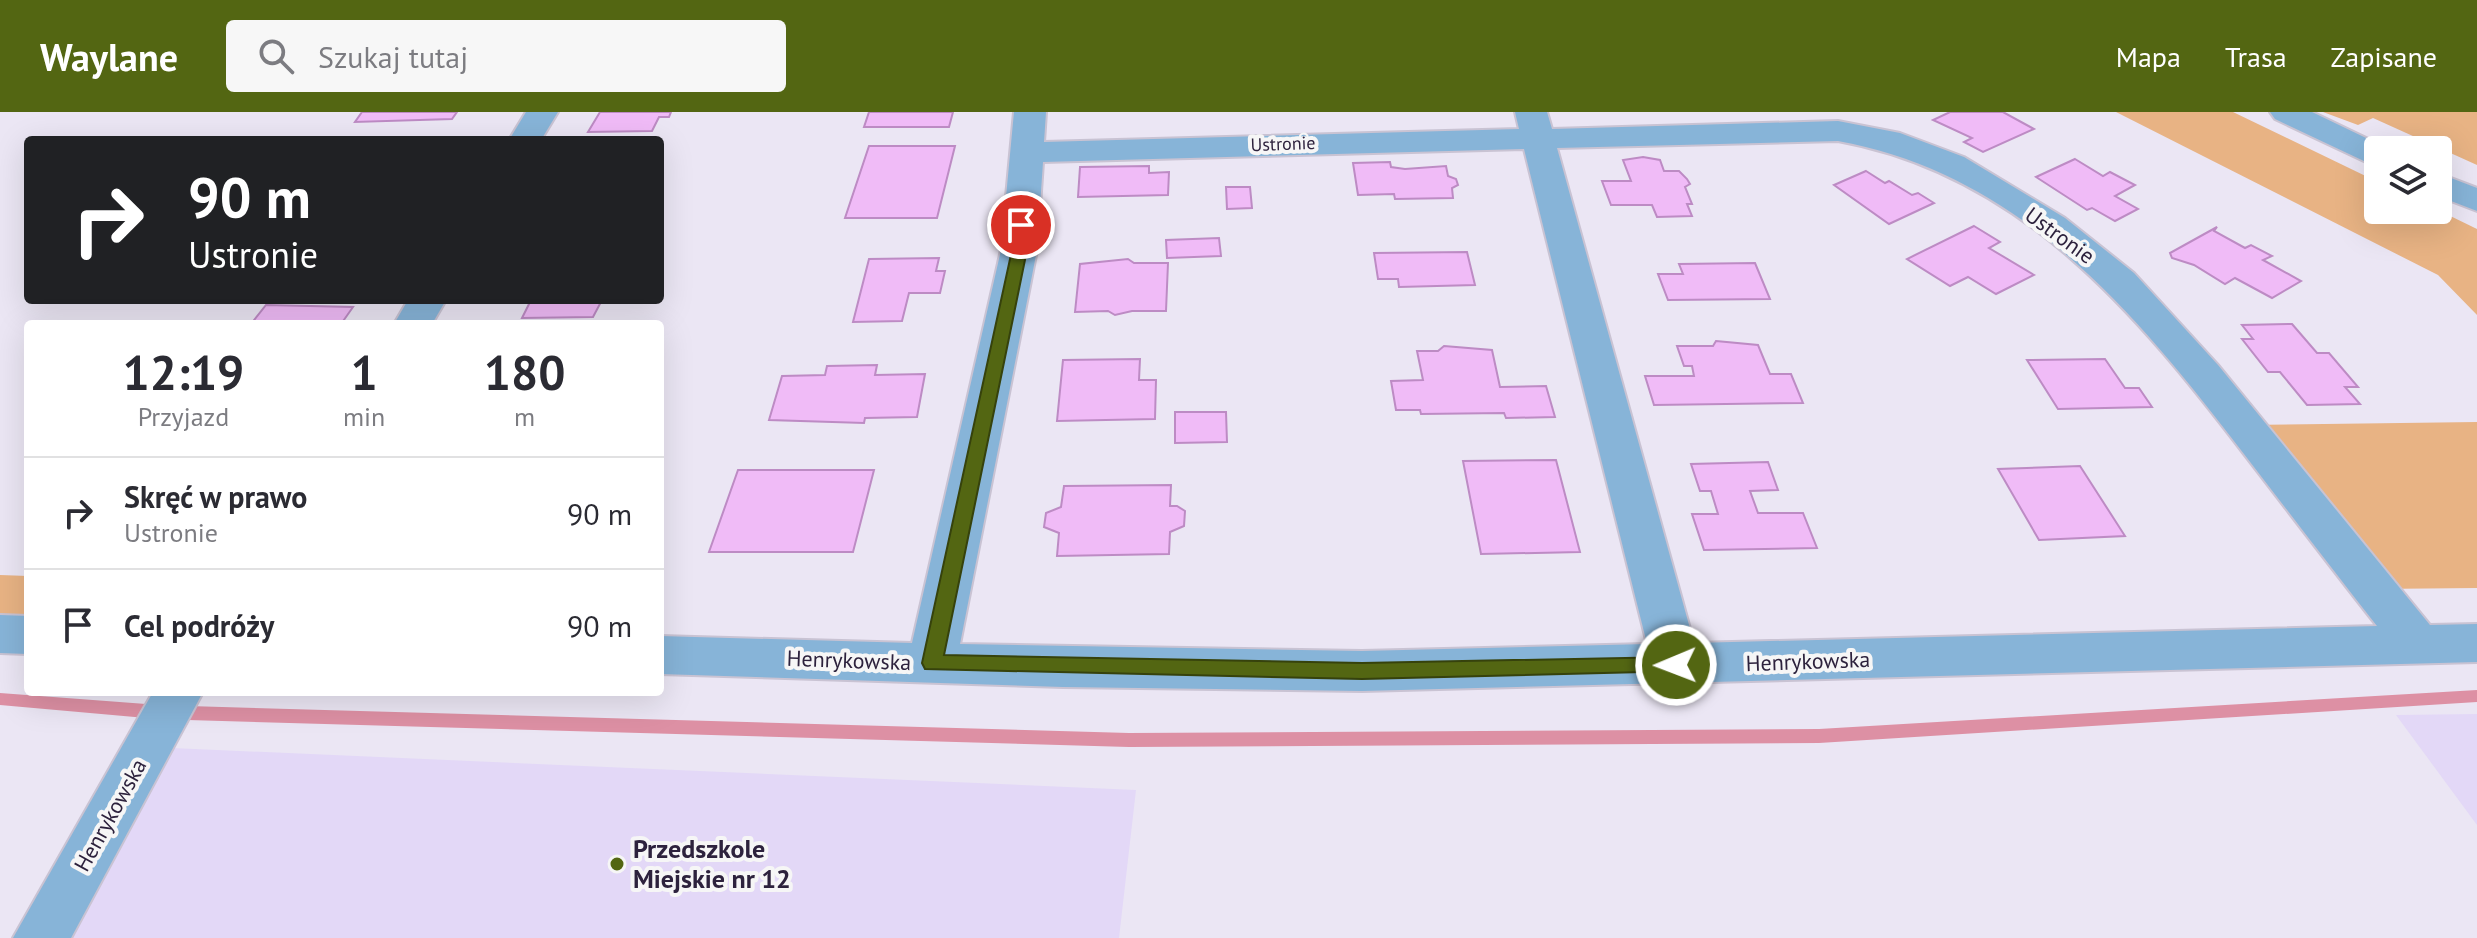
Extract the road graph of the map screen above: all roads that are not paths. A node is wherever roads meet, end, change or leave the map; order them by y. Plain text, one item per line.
1 (542, 112) edge
2 (1030, 112) edge
3 (2286, 112) edge
4 (1536, 124) edge
5 (527, 136) edge
6 (2364, 148) edge
7 (1027, 152) junction
8 (2452, 189) edge
9 (2477, 201) edge
10 (0, 634) edge
11 (24, 635) edge
12 (2477, 643) edge
13 (2418, 645) junction
14 (664, 655) edge
15 (932, 663) junction
16 (1676, 665) junction
17 (177, 696) edge
18 (41, 938) edge

1 - 5 street
2 - 7 street
3 - 6 street
4 - 7 street, Ustronie
4 - 13 street, Ustronie
4 - 16 street
7 - 15 street
8 - 9 street
10 - 11 street
12 - 13 street, Henrykowska
13 - 16 street, Henrykowska
14 - 15 street, Henrykowska
15 - 16 street, Henrykowska
17 - 18 street, Henrykowska

